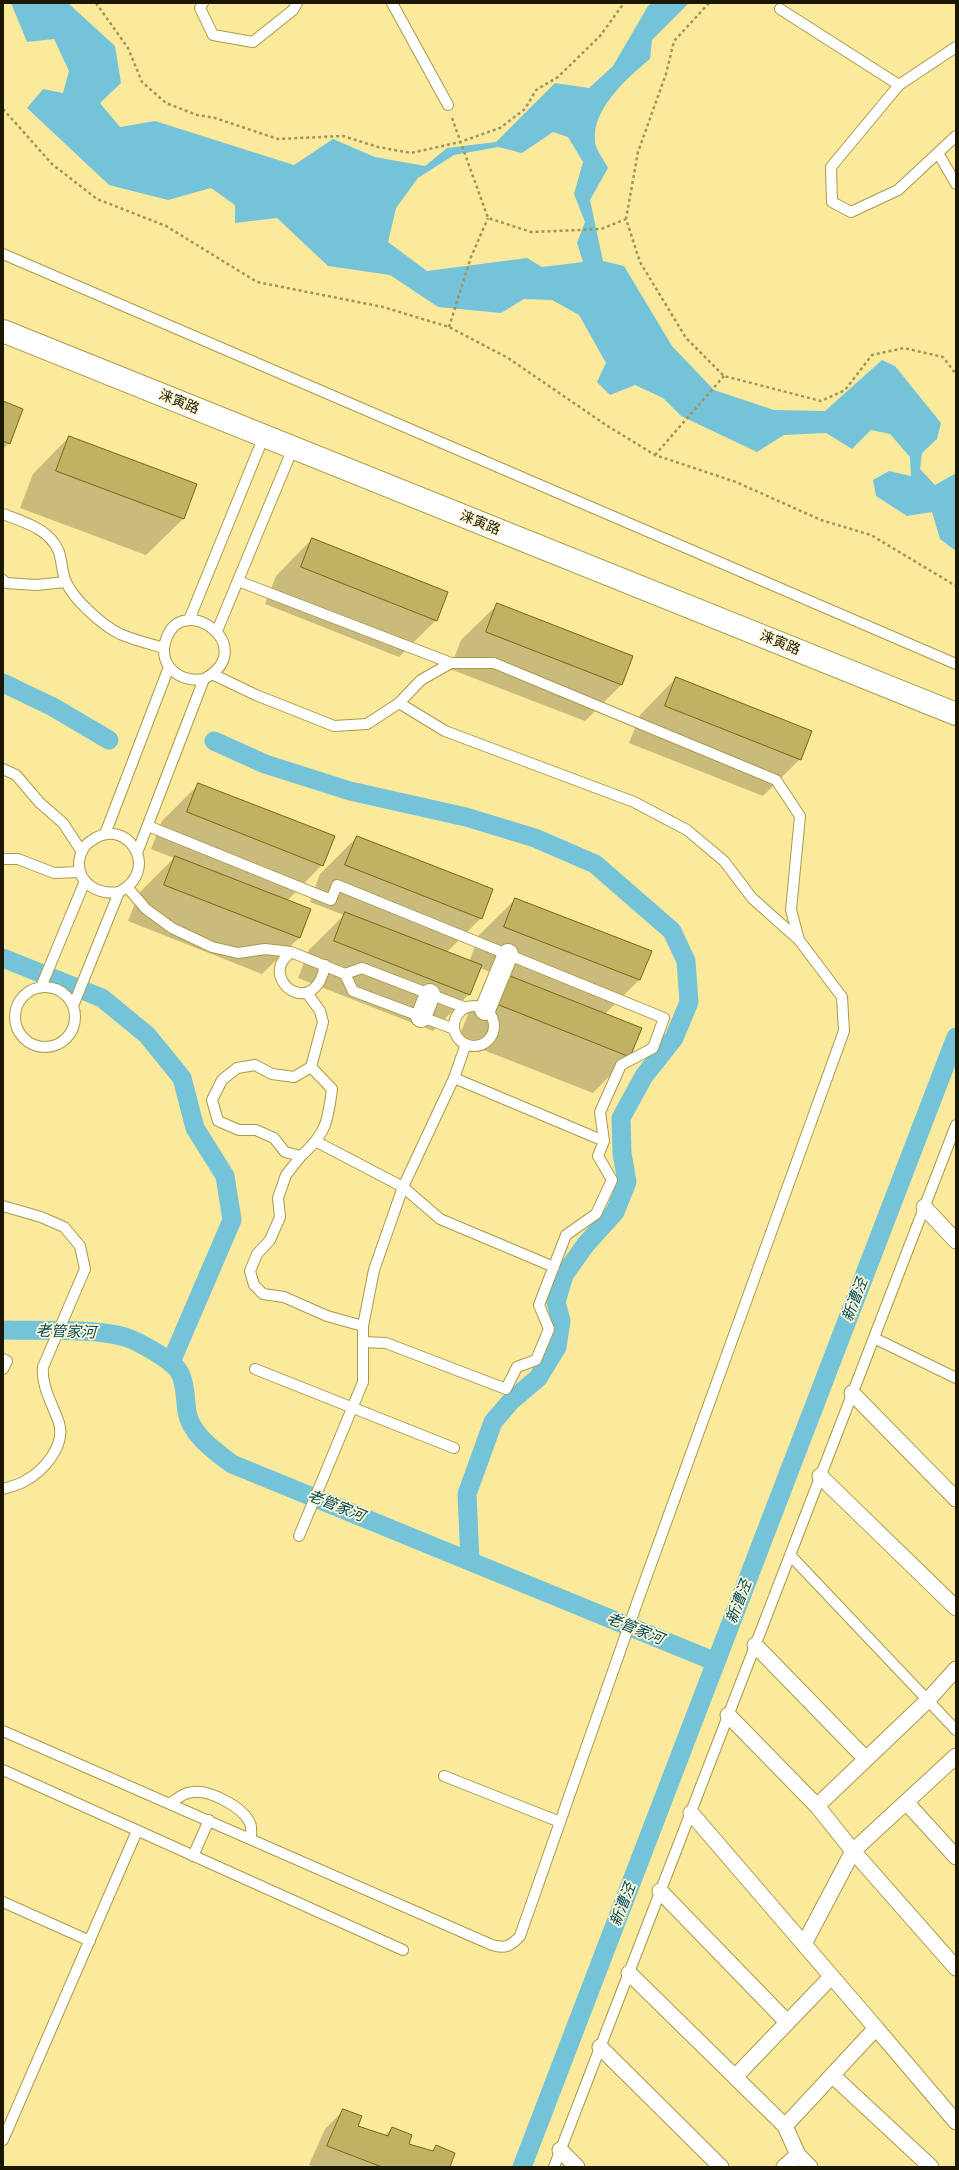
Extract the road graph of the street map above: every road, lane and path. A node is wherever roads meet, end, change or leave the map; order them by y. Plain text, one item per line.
1 (96, 3) edge
2 (297, 3) edge
3 (392, 3) edge
4 (624, 3) edge
5 (709, 3) edge
6 (200, 4) edge
7 (780, 9) dead end
8 (956, 47) edge
9 (899, 85) junction
10 (448, 105) joint
11 (3, 109) edge
12 (956, 136) edge
13 (460, 142) junction
14 (938, 153) junction
15 (956, 184) edge
16 (488, 218) junction
17 (626, 219) junction
18 (3, 254) edge
19 (449, 327) junction
20 (3, 332) edge
21 (956, 374) edge
22 (724, 376) junction
23 (264, 436) junction
24 (293, 448) junction
25 (655, 455) junction
26 (3, 514) edge
27 (3, 580) edge
28 (238, 581) junction
29 (66, 582) junction
30 (956, 586) edge
31 (189, 620) junction
32 (217, 631) junction
33 (164, 648) junction
34 (451, 663) junction
35 (956, 664) edge
36 (169, 667) junction
37 (208, 676) junction
38 (399, 703) junction
39 (956, 714) edge
40 (3, 769) edge
41 (148, 826) junction
42 (105, 834) junction
43 (82, 852) junction
44 (138, 853) junction
45 (3, 859) edge
46 (82, 876) junction
47 (124, 890) junction
48 (799, 940) junction
49 (291, 952) junction
50 (508, 954) junction
51 (324, 965) junction
52 (345, 974) junction
53 (41, 987) junction
54 (307, 993) junction
55 (430, 994) junction
56 (73, 1006) junction
57 (476, 1009) junction
58 (421, 1017) junction
59 (454, 1029) junction
60 (466, 1044) junction
61 (311, 1067) junction
62 (454, 1078) junction
63 (956, 1125) edge
64 (604, 1141) junction
65 (317, 1142) junction
66 (301, 1156) junction
67 (403, 1187) junction
68 (3, 1206) edge
69 (924, 1207) junction
70 (956, 1241) edge
71 (554, 1267) junction
72 (363, 1326) junction
73 (874, 1338) junction
74 (363, 1342) junction
75 (3, 1359) edge
76 (3, 1369) edge
77 (255, 1369) dead end
78 (956, 1378) edge
79 (852, 1393) junction
80 (353, 1408) junction
81 (454, 1448) dead end
82 (820, 1476) junction
83 (3, 1489) edge
84 (956, 1499) edge
85 (299, 1536) dead end
86 (790, 1555) junction
87 (956, 1608) edge
88 (755, 1645) junction
89 (956, 1669) edge
90 (928, 1700) junction
91 (728, 1715) junction
92 (956, 1730) edge
93 (3, 1731) edge
94 (956, 1756) edge
95 (866, 1759) junction
96 (3, 1770) edge
97 (444, 1776) dead end
98 (906, 1802) junction
99 (171, 1803) junction
100 (817, 1806) junction
101 (691, 1812) junction
102 (209, 1820) junction
103 (560, 1822) junction
104 (137, 1831) junction
105 (252, 1839) junction
106 (853, 1851) junction
107 (193, 1856) junction
108 (956, 1857) edge
109 (660, 1891) junction
110 (3, 1902) edge
111 (90, 1941) junction
112 (804, 1944) junction
113 (403, 1950) dead end
114 (956, 1968) edge
115 (629, 1972) junction
116 (831, 1976) junction
117 (787, 2022) junction
118 (876, 2028) junction
119 (600, 2047) junction
120 (832, 2075) junction
121 (735, 2077) junction
122 (956, 2122) edge
123 (785, 2126) junction
124 (3, 2140) edge
125 (560, 2150) junction
126 (798, 2155) junction
127 (554, 2167) edge
128 (577, 2167) edge
129 (720, 2167) edge
130 (784, 2167) edge
131 (810, 2167) edge
132 (930, 2167) edge

1 - 13 path
2 - 6 lane
3 - 10 lane
4 - 13 path
5 - 17 path
7 - 9 lane
8 - 9 lane
9 - 14 lane
10 - 13 path
11 - 19 path
12 - 14 lane
13 - 16 path
14 - 15 lane
16 - 17 path
16 - 19 path
17 - 22 path
18 - 35 lane
19 - 25 path
20 - 23 street, 涞寅路
21 - 22 path
22 - 25 path
23 - 24 street, 涞寅路
23 - 31 lane
24 - 28 lane
24 - 39 street, 涞寅路
25 - 30 path
26 - 29 lane
27 - 29 lane
28 - 32 lane
28 - 34 lane
29 - 33 lane
31 - 32 lane
31 - 33 lane
32 - 37 lane
33 - 36 lane
34 - 38 lane
34 - 48 lane
36 - 37 lane
36 - 42 lane
37 - 38 lane
37 - 41 lane
38 - 48 lane
40 - 43 lane
41 - 44 lane
41 - 50 lane
42 - 43 lane
42 - 44 lane
43 - 46 lane
44 - 47 lane
45 - 46 lane
46 - 47 lane
46 - 53 lane
47 - 49 lane
47 - 56 lane
48 - 103 lane
49 - 51 lane
49 - 54 lane
50 - 57 street
50 - 64 lane
51 - 52 lane
51 - 54 lane
52 - 55 lane
52 - 58 lane
53 - 56 lane
53 - 56 lane
54 - 61 lane
55 - 57 lane
55 - 58 street
57 - 59 lane
57 - 60 lane
58 - 59 lane
59 - 60 lane
60 - 62 lane
61 - 65 lane
61 - 66 lane
62 - 64 lane
62 - 67 lane
63 - 69 lane
64 - 71 lane
65 - 66 lane
65 - 67 lane
66 - 72 lane
67 - 71 lane
67 - 72 lane
68 - 83 lane
69 - 70 street
69 - 73 lane
71 - 74 lane
72 - 74 lane
73 - 78 lane
73 - 79 lane
74 - 80 lane
75 - 76 lane
77 - 80 lane
79 - 82 lane
79 - 84 street
80 - 81 lane
80 - 85 lane
82 - 86 lane
82 - 87 street
86 - 88 lane
86 - 90 lane
88 - 91 lane
88 - 95 street
89 - 90 street
90 - 92 lane
90 - 95 street
91 - 100 street
91 - 101 lane
93 - 99 lane
94 - 98 street
95 - 100 street
96 - 104 lane
97 - 103 lane
98 - 106 street
98 - 108 street
99 - 102 lane
99 - 105 lane
100 - 106 street
101 - 109 lane
101 - 112 street
102 - 105 lane
102 - 107 lane
103 - 105 lane
104 - 107 lane
104 - 111 lane
106 - 112 street
106 - 114 street
107 - 113 lane
109 - 115 lane
109 - 117 street
110 - 111 lane
111 - 124 lane
112 - 116 street
115 - 119 lane
115 - 121 street
116 - 117 street
116 - 118 street
117 - 121 street
118 - 120 street
118 - 122 street
119 - 125 lane
119 - 129 street
120 - 123 street
120 - 132 street
121 - 123 street
123 - 126 street
125 - 127 lane
125 - 128 street
126 - 130 street
126 - 131 street

